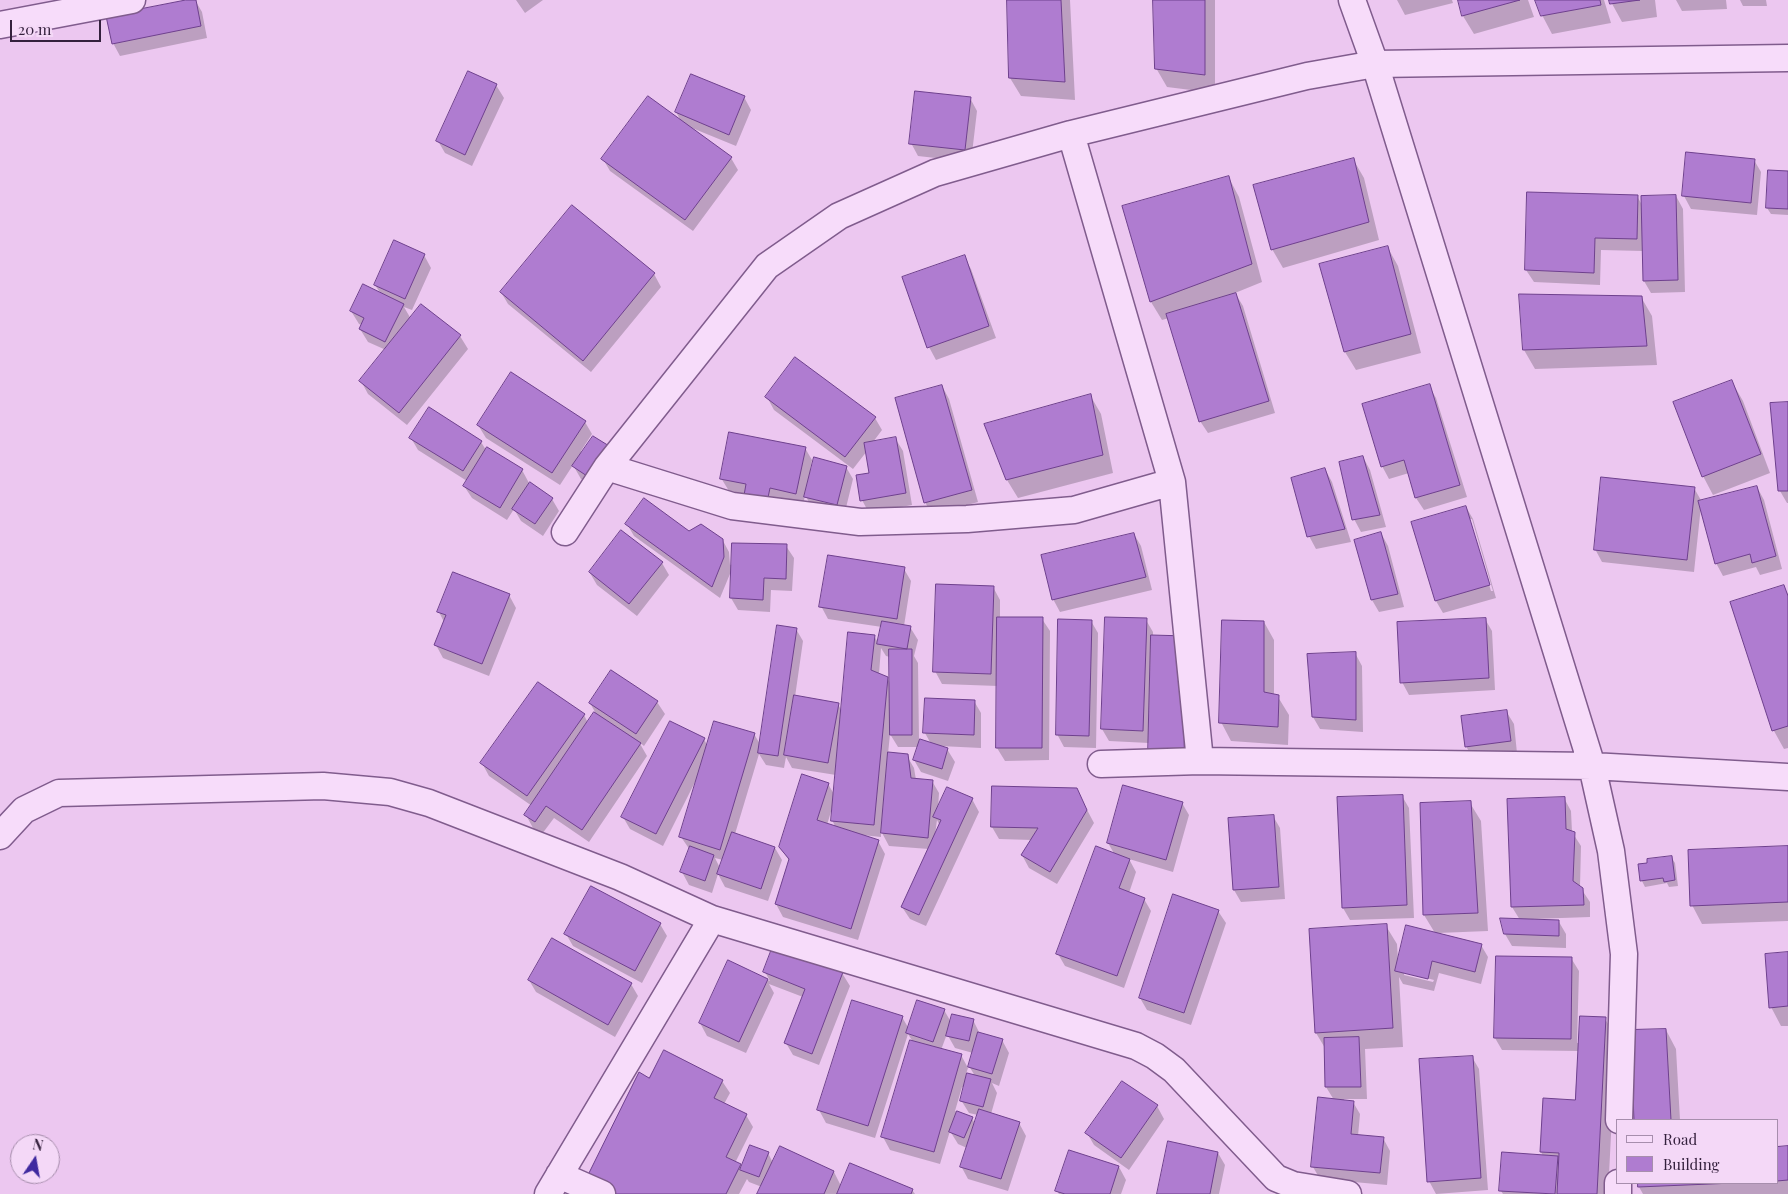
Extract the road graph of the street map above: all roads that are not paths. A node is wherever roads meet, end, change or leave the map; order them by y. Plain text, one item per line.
1 (132, 0) edge
2 (1352, 0) edge
3 (0, 24) edge
4 (1788, 58) edge
5 (1375, 64) junction
6 (1071, 134) junction
7 (607, 468) junction
8 (1172, 482) junction
9 (565, 532) dead end
10 (1200, 761) junction
11 (1101, 764) dead end
12 (1592, 766) junction
13 (1788, 777) edge
14 (0, 836) edge
15 (712, 919) junction
16 (1620, 1119) edge
17 (554, 1184) edge
18 (602, 1194) edge
19 (1348, 1194) edge

1 - 3 street
2 - 5 street
4 - 5 street
5 - 6 street
5 - 12 street
6 - 7 street
6 - 8 street
7 - 8 street
7 - 9 street
8 - 10 street
10 - 11 street
10 - 12 street
12 - 13 street
12 - 16 street
14 - 15 street
15 - 17 street
15 - 19 street
17 - 18 street

